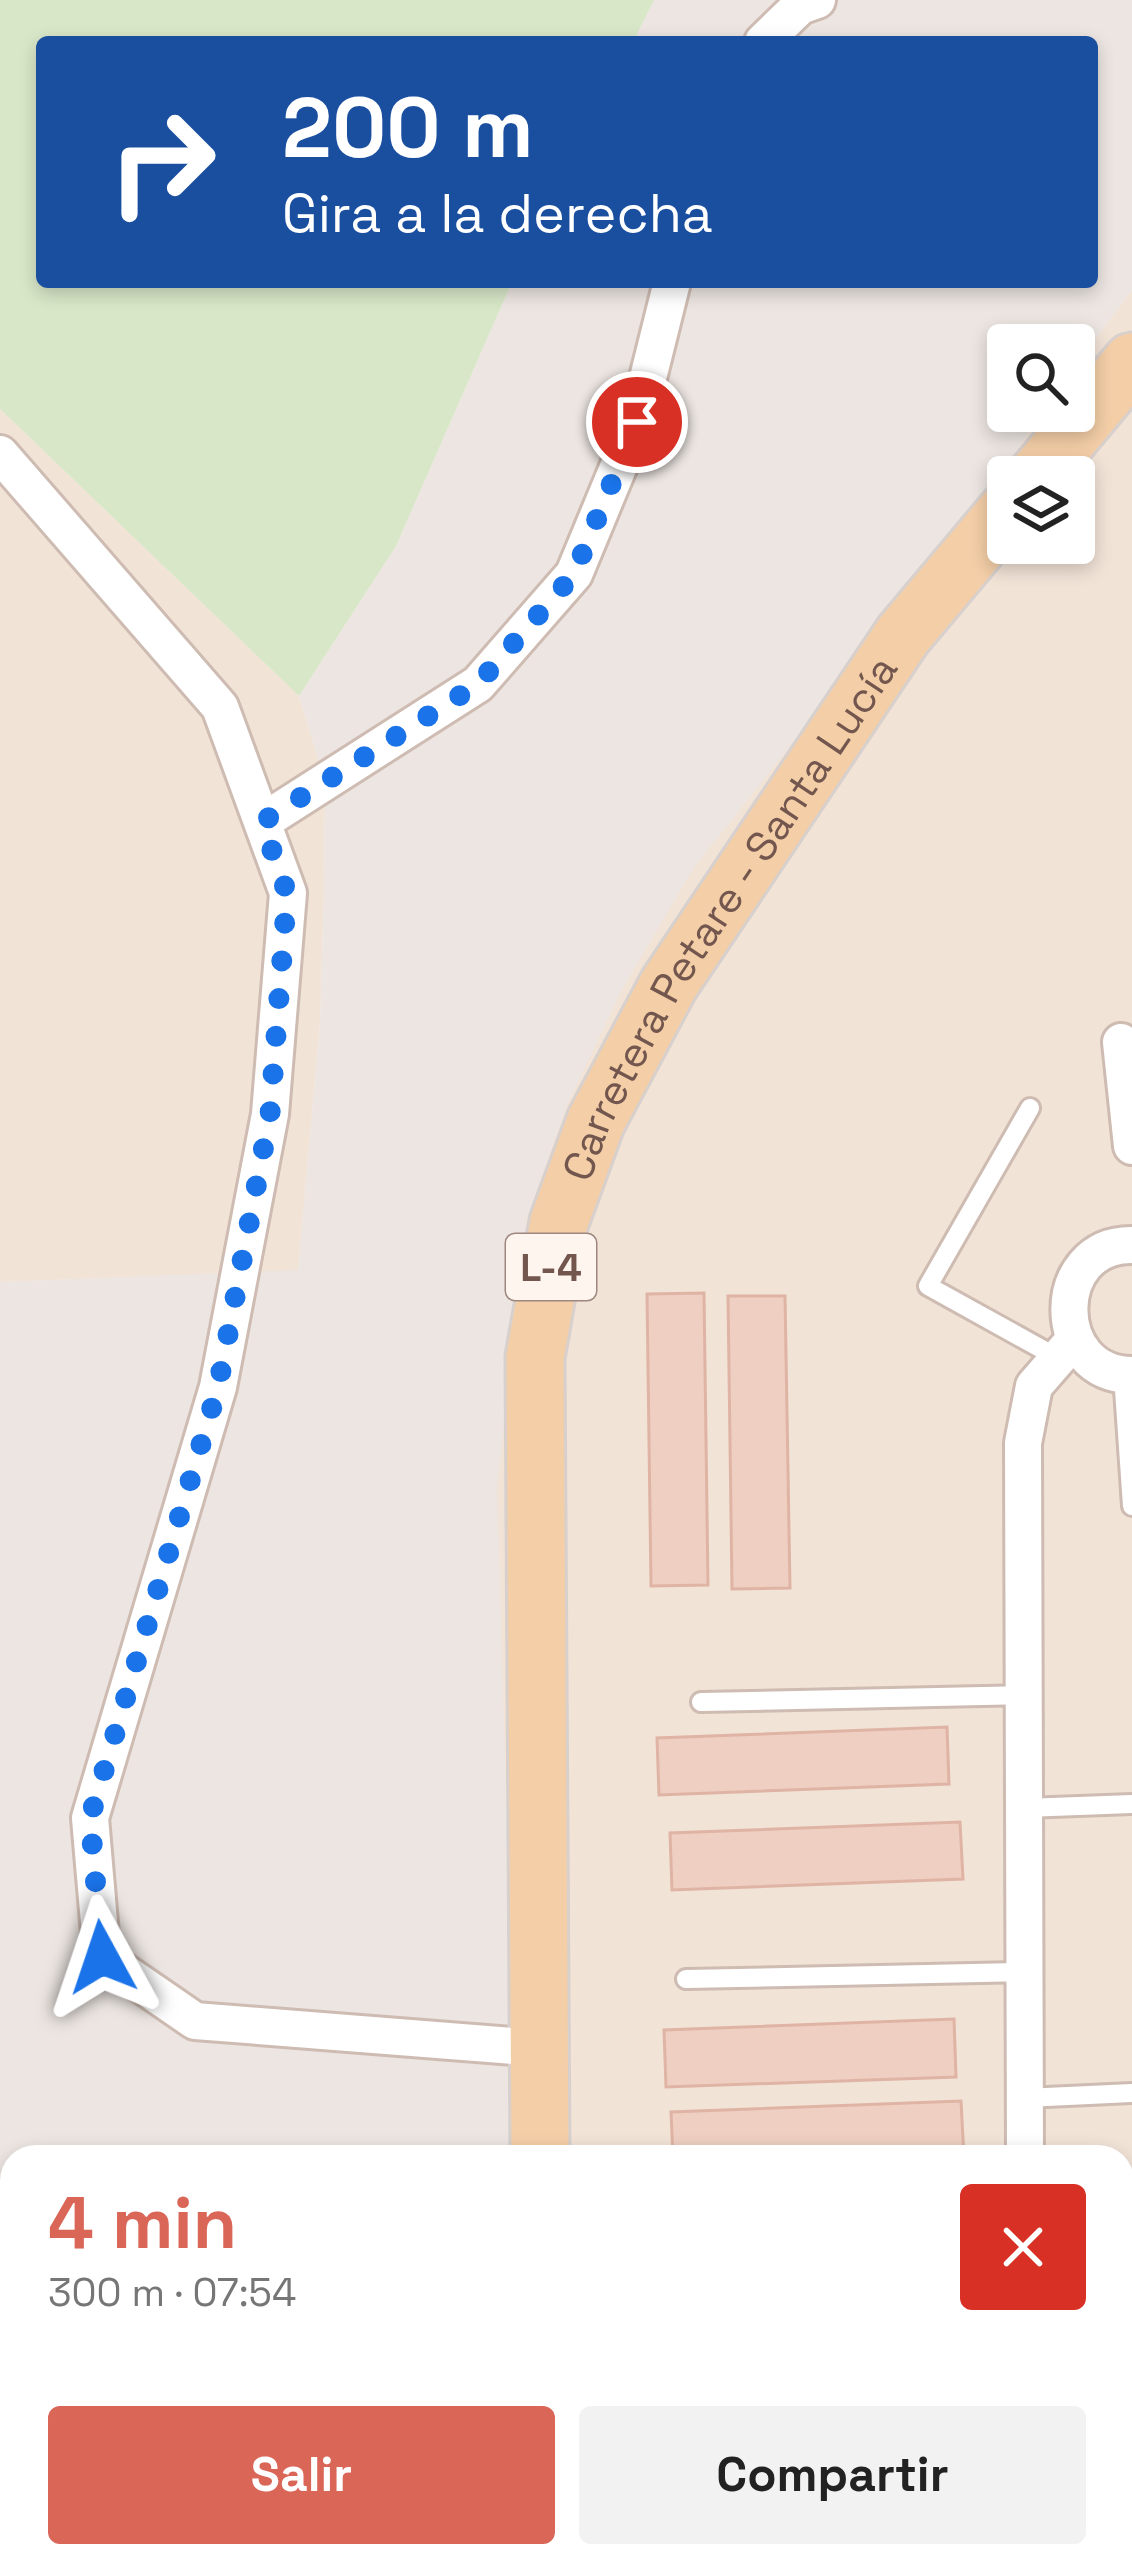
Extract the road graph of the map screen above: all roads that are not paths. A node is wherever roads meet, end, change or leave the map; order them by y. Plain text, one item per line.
1 (817, 0) edge
2 (769, 36) edge
3 (670, 288) edge
4 (1132, 362) edge
5 (0, 454) edge
6 (1054, 456) edge
7 (987, 535) edge
8 (262, 822) junction
9 (1121, 1042) dead end
10 (1030, 1108) dead end
11 (1132, 1146) edge
12 (1132, 1246) edge
13 (1066, 1349) junction
14 (1128, 1375) edge
15 (1132, 1506) edge
16 (1024, 1695) junction
17 (701, 1702) dead end
18 (1132, 1804) edge
19 (1024, 1808) junction
20 (1024, 1972) junction
21 (686, 1978) dead end
22 (539, 2048) junction
23 (1132, 2093) edge
24 (1025, 2098) junction
25 (540, 2145) edge
26 (1025, 2145) edge

1 - 2 street
3 - 8 street
4 - 6 main road
5 - 8 street
7 - 22 main road, Carretera Petare - Santa Lucía / L-4
8 - 22 street
9 - 11 street
10 - 13 lane
12 - 13 street
13 - 14 street
13 - 16 street
14 - 15 lane
16 - 17 lane
16 - 19 street
18 - 19 lane
19 - 20 street
20 - 21 lane
20 - 24 street
22 - 25 main road, Carretera Petare - Santa Lucía / L-4
23 - 24 lane
24 - 26 street

